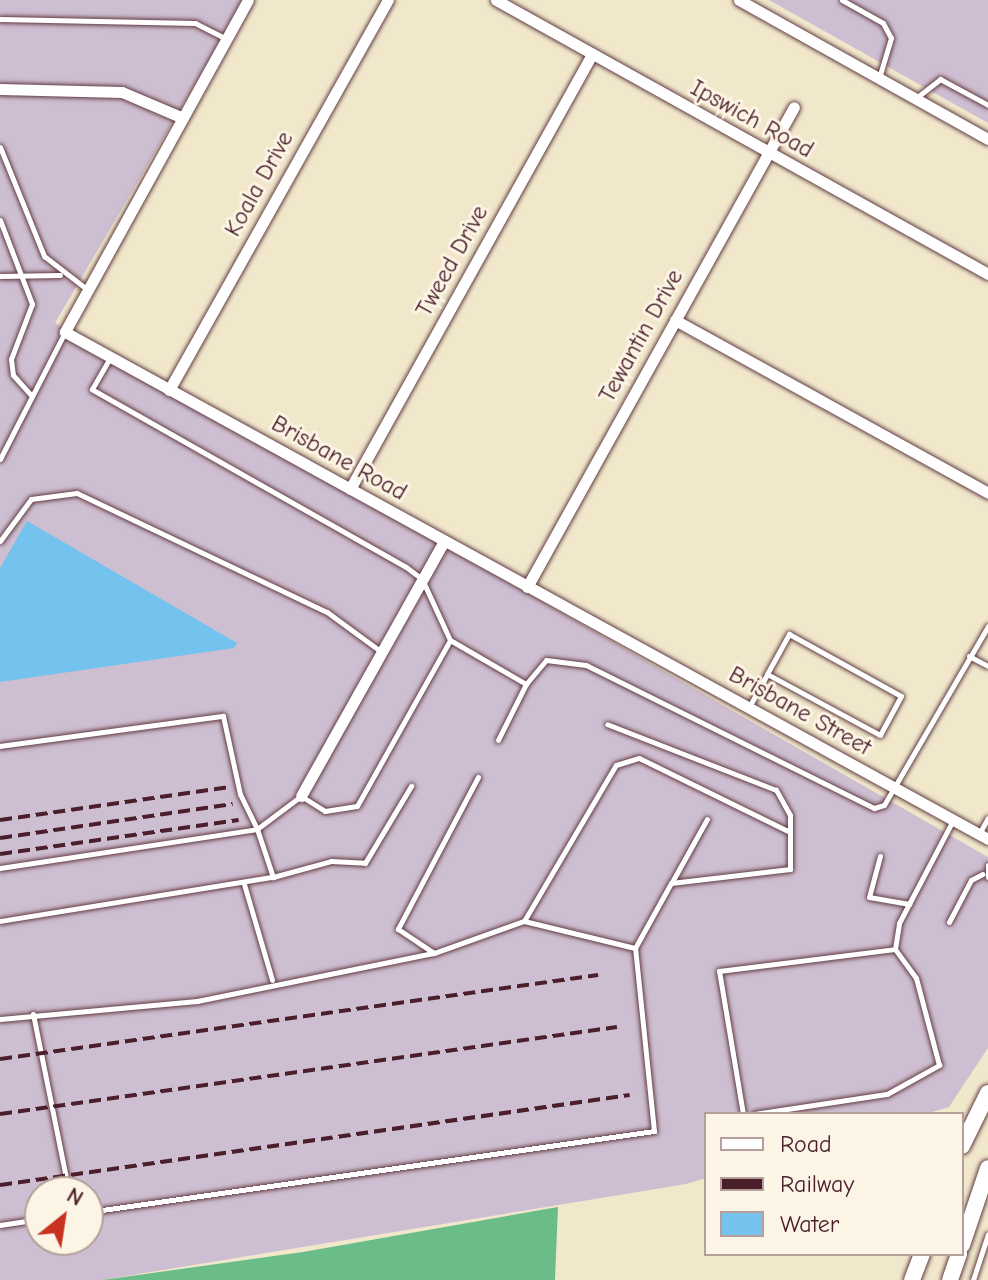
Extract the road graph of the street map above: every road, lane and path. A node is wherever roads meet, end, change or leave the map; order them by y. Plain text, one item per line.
1 (248, 0) edge
2 (388, 0) edge
3 (496, 0) edge
4 (739, 0) edge
5 (842, 0) edge
6 (0, 19) edge
7 (227, 39) junction
8 (592, 54) junction
9 (879, 78) junction
10 (0, 89) edge
11 (916, 99) junction
12 (988, 105) edge
13 (794, 107) dead end
14 (183, 118) junction
15 (988, 138) edge
16 (0, 147) edge
17 (768, 153) junction
18 (0, 220) edge
19 (988, 274) edge
20 (61, 275) junction
21 (0, 276) edge
22 (22, 276) junction
23 (88, 290) junction
24 (675, 320) junction
25 (65, 332) junction
26 (111, 358) junction
27 (169, 390) junction
28 (32, 396) junction
29 (0, 459) edge
30 (350, 489) junction
31 (988, 493) edge
32 (0, 541) edge
33 (444, 541) junction
34 (422, 579) junction
35 (527, 587) junction
36 (591, 622) joint
37 (988, 626) edge
38 (450, 640) junction
39 (381, 652) junction
40 (969, 656) junction
41 (988, 666) edge
42 (767, 674) junction
43 (526, 684) junction
44 (748, 708) junction
45 (607, 724) dead end
46 (498, 740) dead end
47 (0, 746) edge
48 (478, 777) dead end
49 (411, 786) dead end
50 (895, 788) junction
51 (301, 796) junction
52 (988, 818) edge
53 (707, 819) dead end
54 (953, 820) junction
55 (257, 829) junction
56 (790, 832) junction
57 (983, 837) edge
58 (880, 856) dead end
59 (988, 865) edge
60 (0, 868) edge
61 (986, 875) edge
62 (273, 877) junction
63 (671, 883) junction
64 (244, 884) junction
65 (909, 904) junction
66 (0, 921) edge
67 (524, 921) junction
68 (949, 922) dead end
69 (635, 948) junction
70 (895, 949) junction
71 (434, 953) junction
72 (272, 980) junction
73 (33, 1014) junction
74 (0, 1019) edge
75 (988, 1093) edge
76 (743, 1112) edge
77 (767, 1112) edge
78 (964, 1142) edge
79 (988, 1168) edge
80 (66, 1176) edge
81 (104, 1210) edge
82 (24, 1221) edge
83 (0, 1225) edge
84 (988, 1234) edge
85 (964, 1239) edge
86 (921, 1256) edge
87 (958, 1256) edge
88 (912, 1280) edge
89 (950, 1280) edge
90 (973, 1280) edge

1 - 7 street
2 - 27 street, Koala Drive
3 - 8 street, Ipswich Road
4 - 9 street
5 - 9 lane
6 - 7 lane
7 - 14 street
8 - 17 street, Ipswich Road
8 - 30 street, Tweed Drive
9 - 11 street
10 - 14 street
11 - 12 lane
11 - 15 street
13 - 17 street, Tewantin Drive
14 - 23 street
16 - 20 lane
17 - 19 street, Ipswich Road
17 - 24 street, Tewantin Drive
18 - 22 lane
20 - 22 lane
20 - 23 lane
21 - 22 lane
22 - 28 lane
23 - 25 street
24 - 31 street
24 - 35 street, Tewantin Drive
25 - 26 street, Brisbane Road
25 - 28 lane
26 - 27 street, Brisbane Road
26 - 34 lane
27 - 30 street, Brisbane Road
28 - 29 lane
30 - 33 street, Brisbane Road
32 - 39 lane
33 - 34 street
33 - 35 street, Brisbane Road
34 - 38 lane
34 - 39 street
35 - 36 street, Brisbane Road
36 - 44 street, Brisbane Street
37 - 40 lane
38 - 43 lane
38 - 51 lane
39 - 51 street
40 - 41 lane
40 - 50 lane
42 - 42 lane
42 - 44 lane
43 - 46 lane
43 - 50 lane
44 - 50 street, Brisbane Street
45 - 56 lane
47 - 55 lane
48 - 71 lane
49 - 62 lane
50 - 54 street, Brisbane Street
51 - 55 lane
52 - 57 lane
53 - 63 lane
54 - 57 street, Brisbane Street
54 - 65 lane
55 - 60 lane
55 - 62 lane
56 - 63 lane
56 - 67 lane
58 - 65 lane
59 - 61 lane
61 - 68 lane
62 - 64 lane
63 - 69 lane
64 - 66 lane
64 - 72 lane
65 - 70 lane
67 - 69 lane
67 - 71 lane
69 - 81 lane
70 - 76 lane
70 - 77 lane
71 - 72 lane
72 - 73 lane
73 - 74 lane
73 - 80 lane
75 - 78 main road
79 - 85 main road
82 - 83 lane
84 - 90 lane
86 - 88 main road
87 - 89 main road

